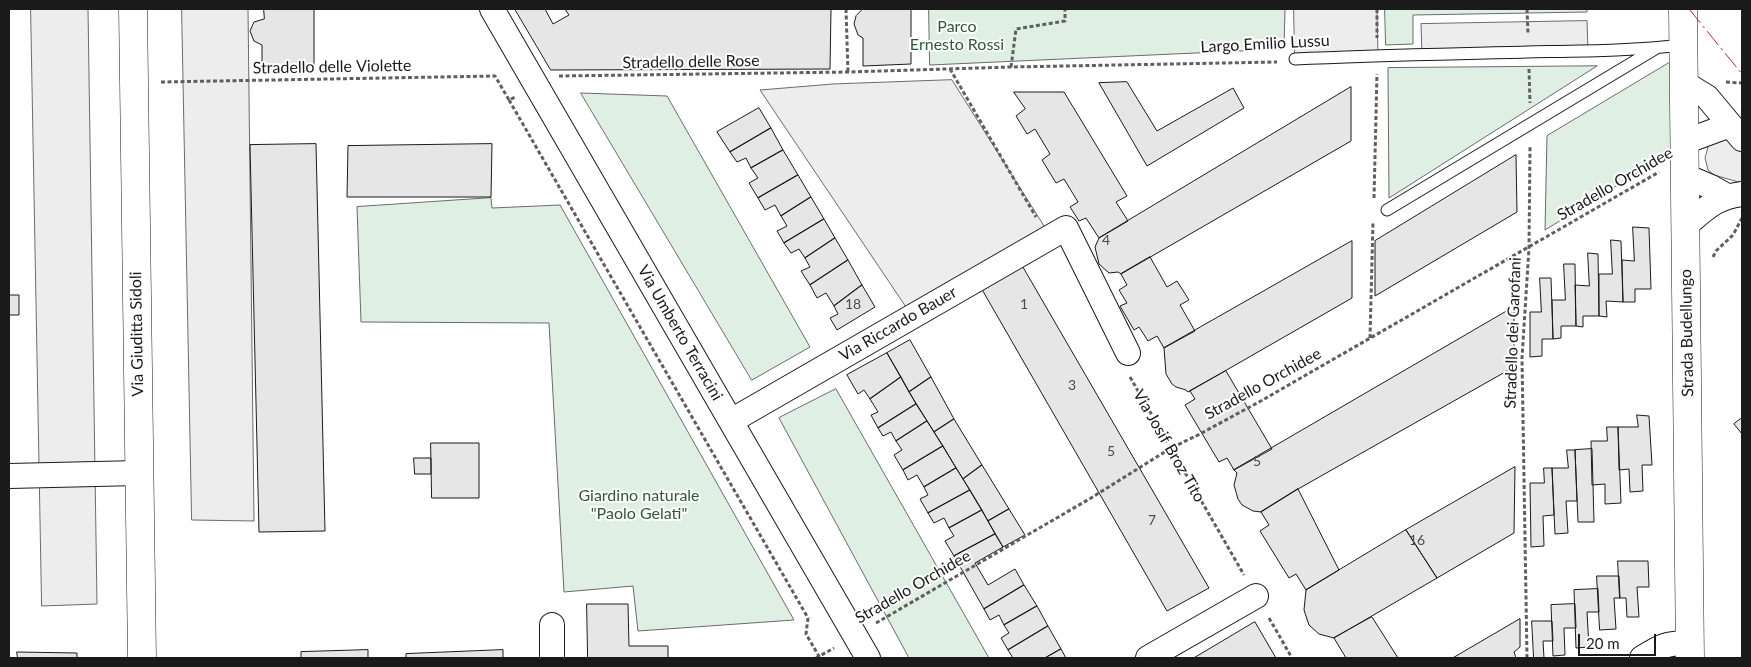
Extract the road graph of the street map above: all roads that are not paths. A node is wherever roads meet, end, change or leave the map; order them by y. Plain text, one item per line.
1 (133, 9) edge
2 (492, 9) edge
3 (1683, 9) edge
4 (1670, 46) junction
5 (1295, 59) road end
6 (1684, 83) junction
7 (1736, 132) edge
8 (1685, 158) junction
9 (1737, 201) edge
10 (1387, 210) dead end
11 (1686, 225) junction
12 (1128, 353) road end
13 (731, 421) junction
14 (139, 473) junction
15 (9, 476) edge
16 (1256, 596) road end
17 (552, 625) dead end
18 (1690, 650) edge
19 (142, 658) edge
20 (552, 658) edge
21 (868, 658) edge
22 (1148, 658) edge
23 (1642, 658) edge

1 - 14 street, Via Giuditta Sidoli
2 - 13 street, Via Umberto Terracini
3 - 4 street, Strada Budellungo
4 - 5 lane, Largo Emilio Lussu
4 - 6 street, Strada Budellungo
4 - 10 lane
6 - 7 street
6 - 8 street, Strada Budellungo
7 - 8 street
8 - 9 street
8 - 11 street, Strada Budellungo
9 - 11 street
11 - 18 street, Strada Budellungo
12 - 13 street, Via Riccardo Bauer
13 - 21 street, Via Umberto Terracini
14 - 15 street
14 - 19 street, Via Giuditta Sidoli
16 - 22 street
17 - 20 street
18 - 23 street

